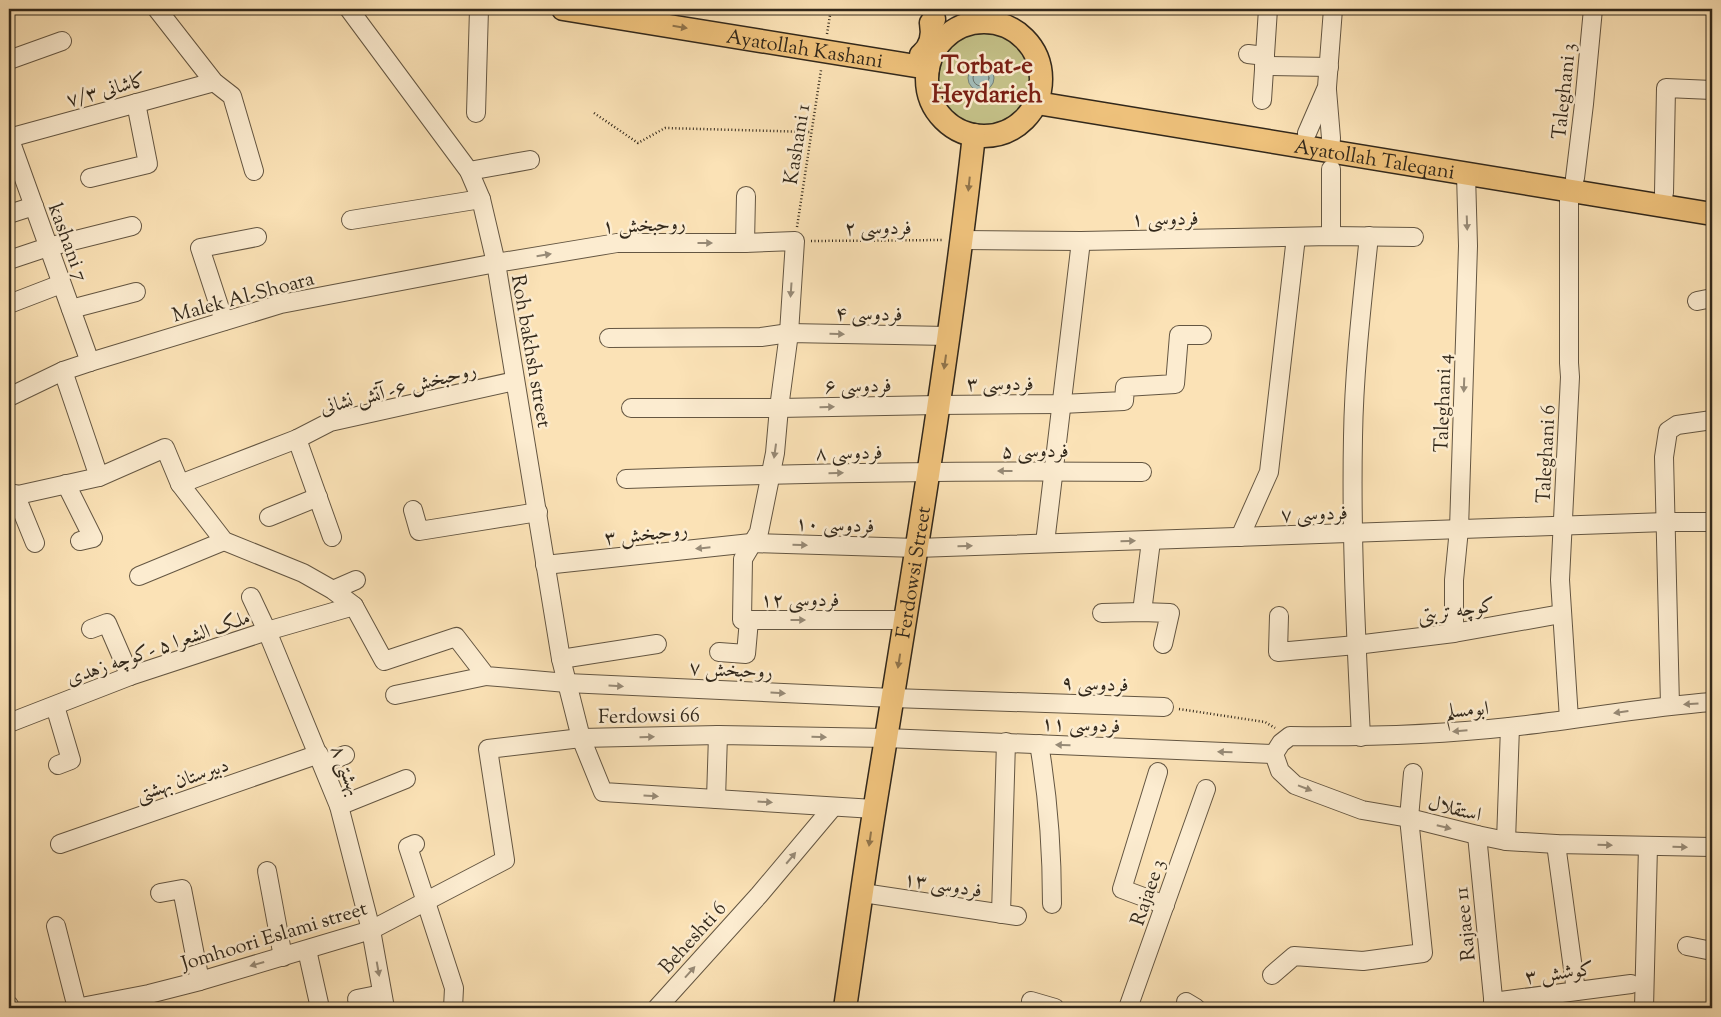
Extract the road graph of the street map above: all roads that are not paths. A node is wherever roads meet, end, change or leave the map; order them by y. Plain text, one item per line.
1 (157, 9) edge
2 (349, 9) edge
3 (479, 9) edge
4 (563, 9) edge
5 (1268, 9) edge
6 (1333, 9) edge
7 (1593, 9) edge
8 (998, 16) edge
9 (935, 21) edge
10 (62, 41) dead end
11 (1259, 59) junction
12 (9, 60) edge
13 (902, 63) junction
14 (1328, 66) junction
15 (928, 68) junction
16 (214, 82) junction
17 (1327, 88) junction
18 (1712, 90) edge
19 (1039, 97) junction
20 (1262, 100) dead end
21 (136, 103) junction
22 (476, 112) dead end
23 (1307, 134) junction
24 (974, 135) junction
25 (9, 137) edge
26 (1330, 153) junction
27 (530, 160) dead end
28 (254, 171) dead end
29 (469, 171) junction
30 (1466, 174) junction
31 (90, 178) dead end
32 (1572, 185) junction
33 (1664, 193) junction
34 (746, 196) dead end
35 (481, 199) junction
36 (1712, 201) edge
37 (34, 206) junction
38 (9, 214) edge
39 (1712, 214) edge
40 (351, 220) dead end
41 (132, 226) dead end
42 (1331, 236) junction
43 (1369, 236) junction
44 (258, 237) dead end
45 (1296, 237) junction
46 (1414, 237) dead end
47 (962, 240) junction
48 (1080, 241) junction
49 (745, 243) junction
50 (48, 247) junction
51 (9, 260) edge
52 (496, 263) junction
53 (61, 284) junction
54 (136, 292) dead end
55 (9, 304) edge
56 (71, 309) junction
57 (224, 321) junction
58 (788, 333) junction
59 (1202, 334) dead end
60 (948, 336) junction
61 (609, 338) dead end
62 (90, 362) junction
63 (63, 372) junction
64 (515, 382) junction
65 (9, 397) edge
66 (1062, 404) junction
67 (938, 405) junction
68 (631, 408) dead end
69 (779, 408) junction
70 (1712, 420) edge
71 (297, 439) junction
72 (1054, 471) junction
73 (928, 472) junction
74 (1142, 472) dead end
75 (770, 474) junction
76 (99, 478) junction
77 (626, 479) dead end
78 (66, 484) junction
79 (180, 484) junction
80 (12, 496) edge
81 (318, 497) junction
82 (413, 510) dead end
83 (538, 512) junction
84 (269, 518) dead end
85 (1666, 522) junction
86 (1712, 522) edge
87 (1562, 525) junction
88 (1459, 529) junction
89 (1354, 533) junction
90 (332, 536) dead end
91 (1240, 537) junction
92 (80, 541) dead end
93 (224, 541) junction
94 (1151, 541) junction
95 (35, 542) dead end
96 (1045, 542) junction
97 (751, 543) junction
98 (917, 548) junction
99 (544, 565) junction
100 (139, 576) dead end
101 (356, 580) dead end
102 (333, 590) junction
103 (251, 597) dead end
104 (354, 606) junction
105 (1142, 612) junction
106 (1102, 613) dead end
107 (1561, 614) junction
108 (1279, 616) dead end
109 (749, 620) junction
110 (905, 620) junction
111 (92, 628) dead end
112 (267, 631) junction
113 (1454, 632) junction
114 (657, 644) dead end
115 (1163, 644) dead end
116 (1356, 645) junction
117 (718, 652) dead end
118 (561, 660) junction
119 (130, 676) junction
120 (486, 676) junction
121 (567, 683) junction
122 (395, 695) dead end
123 (893, 698) junction
124 (1712, 702) edge
125 (1670, 705) junction
126 (55, 706) junction
127 (1164, 707) road end
128 (1569, 719) junction
129 (9, 723) edge
130 (1510, 727) junction
131 (718, 735) junction
132 (1360, 737) junction
133 (581, 738) junction
134 (886, 738) junction
135 (1006, 742) junction
136 (1039, 744) junction
137 (1274, 754) junction
138 (345, 755) dead end
139 (321, 759) junction
140 (58, 765) dead end
141 (1158, 772) dead end
142 (1413, 773) dead end
143 (406, 779) dead end
144 (1206, 789) dead end
145 (716, 799) junction
146 (339, 806) junction
147 (834, 807) junction
148 (874, 809) junction
149 (1409, 818) junction
150 (1477, 835) junction
151 (1506, 840) junction
152 (60, 844) dead end
153 (415, 844) dead end
154 (1556, 844) junction
155 (1648, 846) junction
156 (1712, 847) edge
157 (267, 872) dead end
158 (160, 893) dead end
159 (863, 893) junction
160 (426, 902) junction
161 (1052, 904) dead end
162 (1165, 905) junction
163 (56, 926) dead end
164 (371, 930) junction
165 (1688, 946) dead end
166 (307, 950) junction
167 (1712, 951) edge
168 (283, 957) junction
169 (1272, 975) dead end
170 (200, 981) junction
171 (1631, 984) dead end
172 (1576, 991) junction
173 (357, 999) dead end
174 (152, 1001) edge
175 (384, 1001) edge
176 (1031, 1001) dead end
177 (1494, 1005) edge
178 (77, 1008) edge
179 (320, 1008) edge
180 (454, 1008) edge
181 (657, 1008) edge
182 (845, 1008) edge
183 (1055, 1008) edge
184 (1128, 1008) edge
185 (1644, 1008) edge

1 - 16 street
2 - 29 street, Roh bakhsh street
3 - 22 street
4 -> 13 main road, Ayatollah Kashani
5 - 11 street
6 - 14 street
7 - 32 street, Taleghani 3
8 - 9 main road
8 - 19 main road
9 - 13 main road
9 - 15 main road
10 - 12 street
11 - 14 street
11 - 20 street
13 - 15 main road, Ayatollah Kashani
14 - 17 street
15 - 24 main road
16 - 21 street, کاشانی ۷/۳
16 - 28 street
17 - 23 street
17 - 26 street
18 - 33 street
19 - 23 main road, Ayatollah Taleqani
19 - 24 main road
19 - 26 main road, Ayatollah Taleqani
21 - 25 street, کاشانی ۷/۳
21 - 31 street
23 - 26 main road, Ayatollah Taleqani
24 -> 47 main road, Ferdowsi Street
25 - 37 street, kashani 7
26 - 30 main road, Ayatollah Taleqani
26 - 32 main road, Ayatollah Taleqani
26 - 42 street
27 - 29 street
29 - 35 street, Roh bakhsh street
30 - 32 main road, Ayatollah Taleqani
30 -> 88 street, Taleghani 4
32 - 33 main road, Ayatollah Taleqani
32 - 39 main road, Ayatollah Taleqani
32 - 87 street, Taleghani 6
33 - 36 main road, Ayatollah Taleqani
34 - 49 street
35 - 40 street
35 - 52 street, Roh bakhsh street
37 - 38 street
37 - 50 street, kashani 7
41 - 50 street
42 - 43 street, فردوسی ۱
42 - 45 street, فردوسی ۱
43 - 46 street, فردوسی ۱
43 - 89 street
44 - 57 street
45 - 48 street, فردوسی ۱
45 - 91 street
47 - 48 street, فردوسی ۱
47 - 60 main road, Ferdowsi Street
48 - 66 street
52 -> 49 street, روحبخش ۱
49 -> 58 street, روحبخش ۱
50 - 51 street
50 - 53 street, kashani 7
52 - 57 street, Malek Al-Shoara
52 - 64 street, Roh bakhsh street
53 - 55 street
53 - 56 street, kashani 7
54 - 56 street
56 - 62 street, kashani 7
57 - 62 street, Malek Al-Shoara
58 -> 60 street, فردوسی ۴
58 - 61 street, فردوسی ۴
58 - 69 street
59 - 66 street, فردوسی ۳
60 -> 67 main road, Ferdowsi Street
62 - 63 street, Malek Al-Shoara
63 - 65 street, Malek Al-Shoara
63 - 76 street
64 - 71 street, روحبخش ۶- آتش نشانی
64 - 83 street, Roh bakhsh street
66 - 67 street, فردوسی ۳
66 - 72 street
69 -> 67 street, فردوسی ۶
67 - 73 main road, Ferdowsi Street
68 - 69 street, فردوسی ۶
69 -> 75 street
70 - 85 street
71 - 79 street, روحبخش ۶- آتش نشانی
71 - 81 street
72 -> 73 street, فردوسی ۵
72 - 74 street, فردوسی ۵
72 - 96 street
75 -> 73 street, فردوسی ۸
73 - 98 main road, Ferdowsi Street
75 - 77 street, فردوسی ۸
75 - 97 street
76 - 78 street
76 - 79 street
78 - 80 street
78 - 92 street
79 - 93 street
80 - 95 street
81 - 84 street
81 - 90 street
82 - 83 street
83 - 99 street, Roh bakhsh street
85 - 86 street, فردوسی ۷
85 - 87 street, فردوسی ۷
85 - 125 street
87 - 88 street, فردوسی ۷
87 - 107 street, Taleghani 6
88 - 89 street, فردوسی ۷
88 - 113 street, Taleghani 4
89 - 91 street, فردوسی ۷
89 - 116 street
91 - 94 street, فردوسی ۷
93 - 100 street
93 - 102 street
96 -> 94 street, فردوسی ۷
94 - 105 street
98 -> 96 street, فردوسی ۷
97 -> 98 street, فردوسی ۱۰
97 -> 99 street, روحبخش ۳
97 - 109 street, فردوسی ۱۲
98 - 110 main road, Ferdowsi Street
99 - 118 street, Roh bakhsh street
101 - 102 street
102 - 104 street
103 - 112 street, ملک الشعرا ۵ -کوچه زهدی
104 - 112 street
104 - 120 street
105 - 106 street
105 - 115 street
107 - 113 street, کوچه تربتی
107 - 128 street, Taleghani 6
108 - 116 street, کوچه تربتی
109 -> 110 street, فردوسی ۱۲
109 - 117 street
110 -> 123 main road, Ferdowsi Street
111 - 119 street
112 - 119 street, ملک الشعرا ۵ -کوچه زهدی
112 - 139 street, بهشتی ۸
113 - 116 street, کوچه تربتی
114 - 118 street
116 - 132 street
118 - 121 street, Roh bakhsh street
119 - 126 street, ملک الشعرا ۵ -کوچه زهدی
120 - 121 street, روحبخش ۷
120 - 122 street, روحبخش ۷
121 -> 123 street, روحبخش ۷
121 - 133 street, Roh bakhsh street
123 - 127 street, فردوسی ۹
123 - 134 main road, Ferdowsi Street
124 -> 125 street, ابومسلم
125 -> 128 street, ابومسلم
126 - 129 street, ملک الشعرا ۵ -کوچه زهدی
126 - 140 street
128 - 130 street, ابومسلم
130 -> 132 street, ابومسلم
130 - 151 street
133 -> 131 street, Ferdowsi 66
131 -> 134 street, Ferdowsi 66
131 - 145 street
132 - 137 street, ابومسلم
133 -> 145 street, Roh bakhsh street
133 - 160 street, Jomhoori Eslami street
134 - 135 street, فردوسی ۱۱
134 - 148 main road, Ferdowsi Street
135 - 136 street, فردوسی ۱۱
135 - 159 street, فردوسی ۱۳
137 -> 136 street, فردوسی ۱۱
136 - 161 street
137 -> 149 street, استقلال
138 - 139 street, دبیرستان بهشتی
139 - 146 street, بهشتی ۸
139 - 152 street, دبیرستان بهشتی
141 - 162 street
142 - 149 street
143 - 146 street
144 - 162 street, Rajaee 3
145 -> 147 street
146 - 164 street, بهشتی ۸
147 - 148 street
181 -> 147 street, Beheshti 6
148 -> 159 main road, Ferdowsi Street
149 -> 150 street, استقلال
149 - 169 street
150 - 151 street, استقلال
150 - 177 street, Rajaee 11
151 - 154 street, استقلال
153 - 160 street
154 -> 155 street, استقلال
154 - 172 street
155 -> 156 street, استقلال
155 - 185 street
157 - 168 street
158 - 170 street
159 - 182 main road, Ferdowsi Street
160 - 164 street, Jomhoori Eslami street
160 - 180 street
162 - 184 street, Rajaee 3
163 - 178 street
164 - 166 street, Jomhoori Eslami street
164 -> 175 street, بهشتی ۸
165 - 167 street
166 - 168 street, Jomhoori Eslami street
166 - 179 street
168 -> 170 street, Jomhoori Eslami street
170 - 174 street, Jomhoori Eslami street
171 - 172 street, کوشش ۳
172 - 177 street, کوشش ۳
173 - 175 street
174 - 178 street, Jomhoori Eslami street
176 - 183 street

